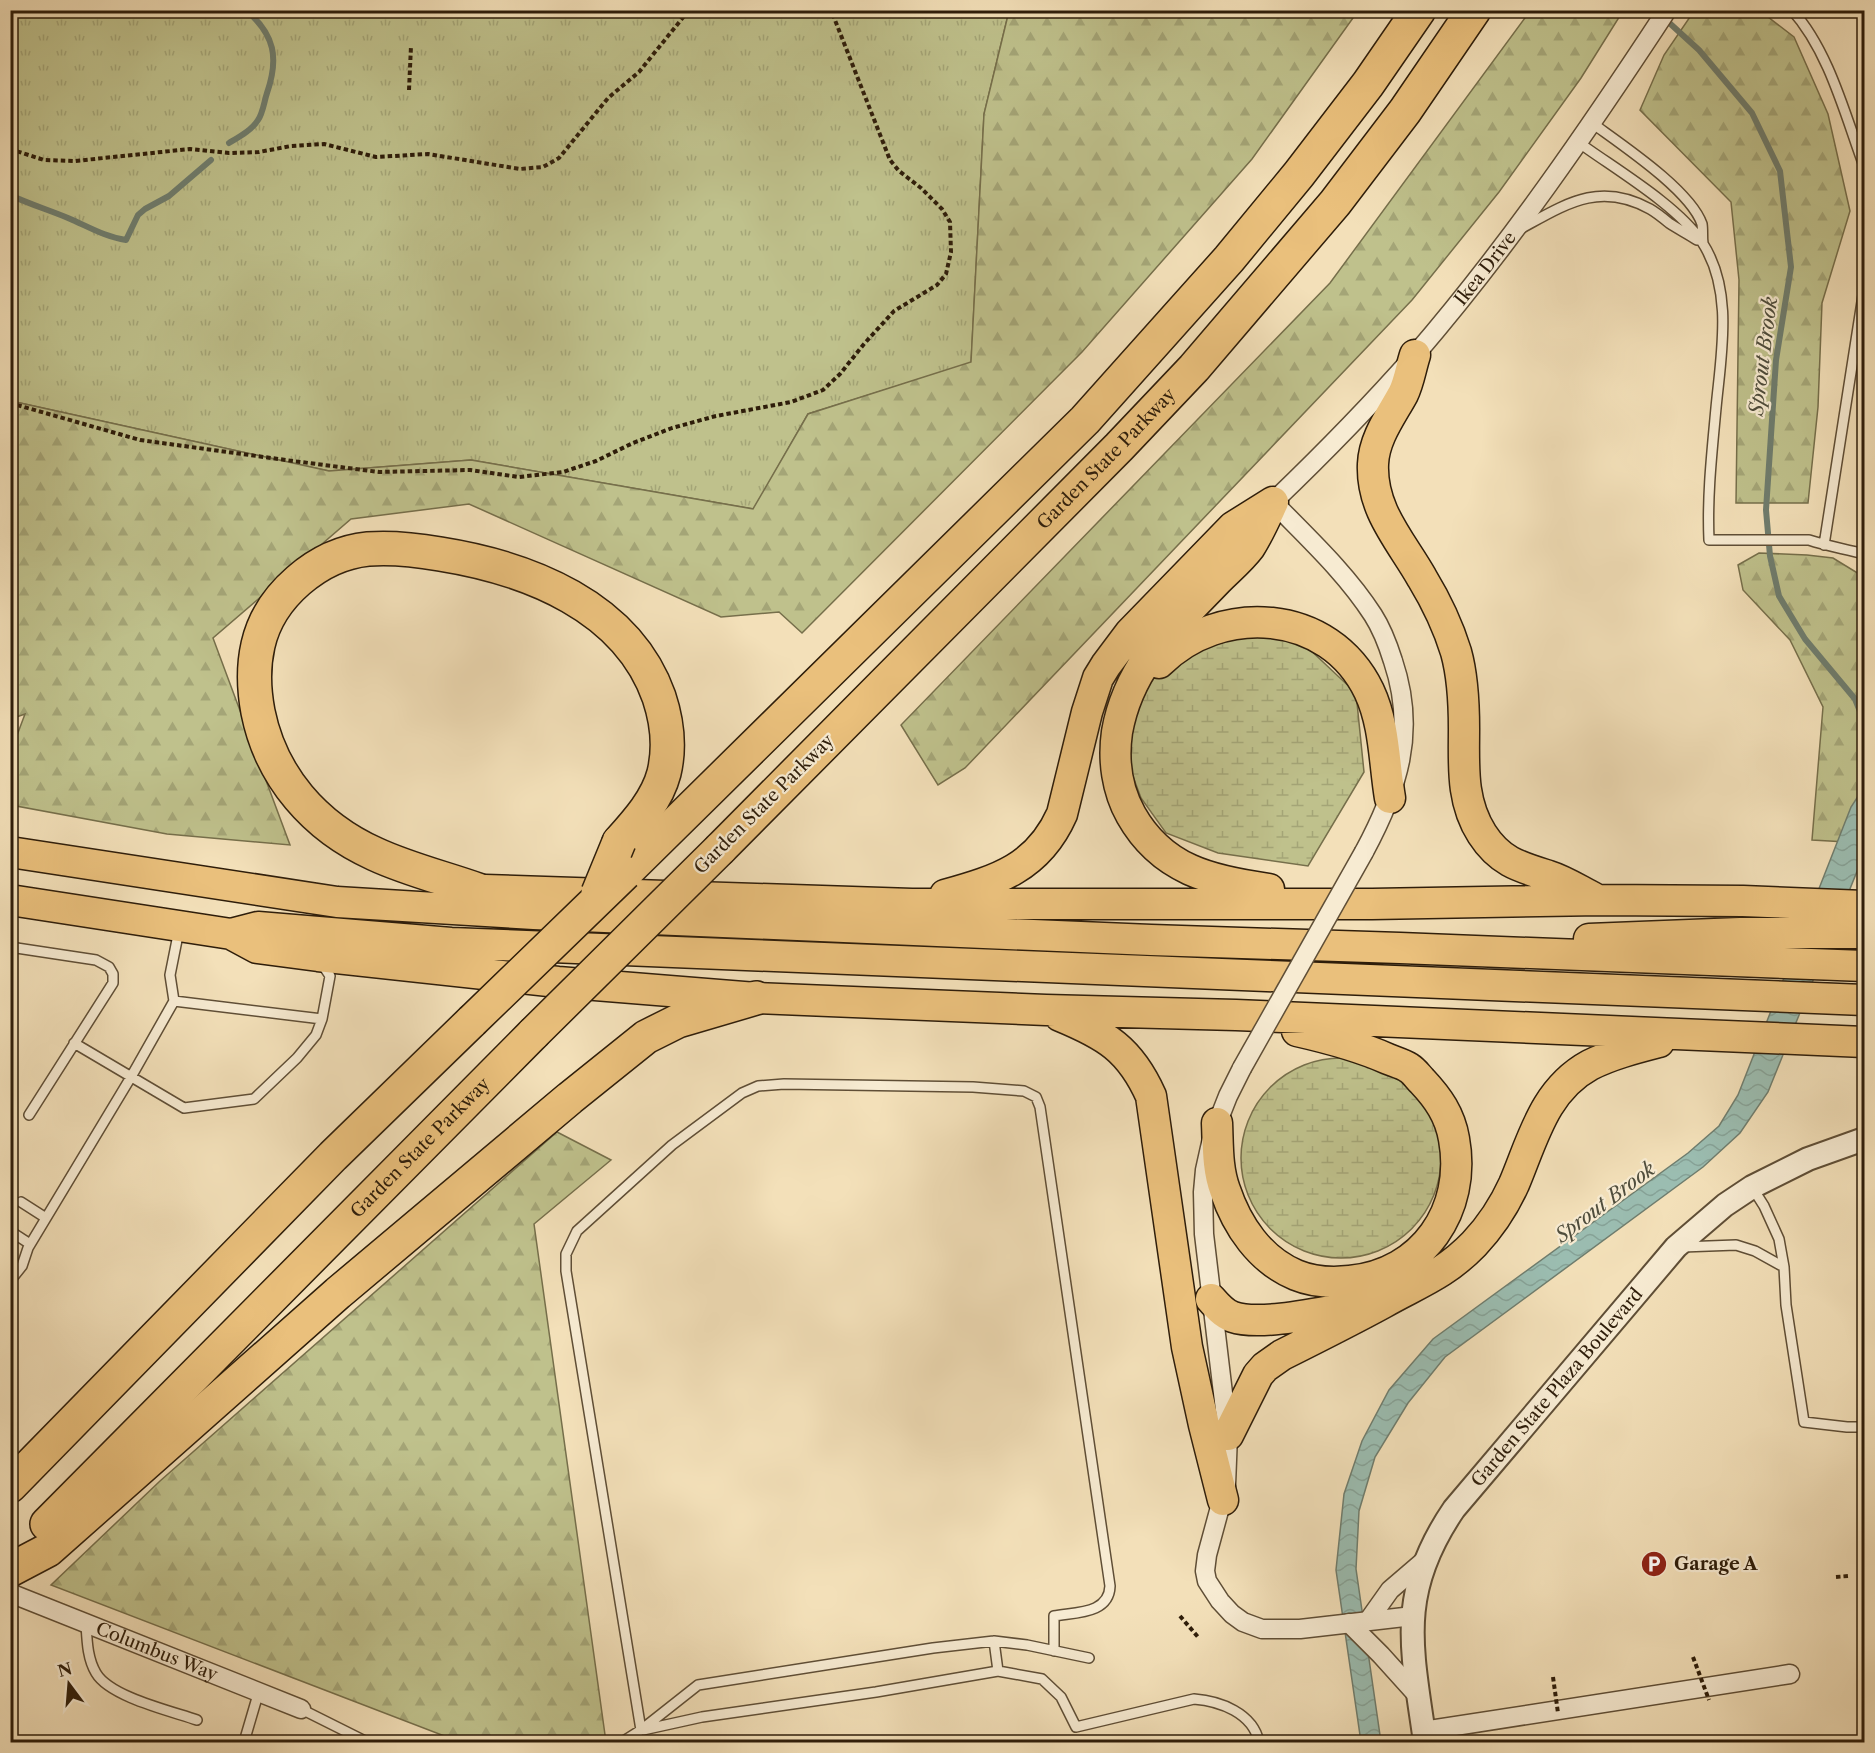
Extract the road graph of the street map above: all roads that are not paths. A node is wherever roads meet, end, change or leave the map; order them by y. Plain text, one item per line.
1 (1419, 10) edge
2 (1474, 10) edge
3 (1667, 10) edge
4 (1792, 10) edge
5 (1592, 123) junction
6 (1578, 142) junction
7 (1864, 166) edge
8 (1513, 233) junction
9 (1703, 243) junction
10 (1864, 289) edge
11 (1415, 355) junction
12 (1273, 502) junction
13 (1824, 545) junction
14 (1864, 554) edge
15 (1126, 698) junction
16 (1390, 798) junction
17 (10, 852) edge
18 (622, 858) junction
19 (249, 888) junction
20 (477, 890) junction
21 (10, 900) edge
22 (1600, 900) junction
23 (912, 904) junction
24 (1372, 904) junction
25 (1864, 906) edge
26 (180, 928) junction
27 (1864, 933) edge
28 (231, 934) junction
29 (10, 946) edge
30 (1539, 953) junction
31 (318, 956) junction
32 (1864, 966) edge
33 (756, 998) junction
34 (1864, 1000) edge
35 (174, 1001) junction
36 (1046, 1010) junction
37 (1236, 1016) junction
38 (322, 1019) junction
39 (1699, 1034) junction
40 (1859, 1042) edge
41 (74, 1043) junction
42 (131, 1077) junction
43 (29, 1115) dead end
44 (1217, 1123) junction
45 (1864, 1139) edge
46 (1752, 1187) junction
47 (21, 1202) dead end
48 (46, 1218) junction
49 (10, 1232) edge
50 (30, 1244) junction
51 (1676, 1247) junction
52 (1784, 1267) junction
53 (10, 1281) edge
54 (1211, 1299) junction
55 (1384, 1302) junction
56 (1864, 1427) edge
57 (1228, 1434) junction
58 (10, 1486) edge
59 (1223, 1500) junction
60 (24, 1556) edge
61 (1425, 1560) junction
62 (10, 1593) edge
63 (1413, 1616) junction
64 (1368, 1621) junction
65 (86, 1623) junction
66 (1348, 1623) junction
67 (994, 1641) junction
68 (1054, 1651) junction
69 (1089, 1658) dead end
70 (998, 1671) junction
71 (1790, 1674) dead end
72 (259, 1691) junction
73 (1418, 1696) junction
74 (302, 1709) joint
75 (196, 1720) dead end
76 (641, 1730) junction
77 (1424, 1737) edge
78 (244, 1743) edge
79 (367, 1743) edge
80 (622, 1743) edge
81 (1259, 1743) edge

1 - 18 highway
2 - 60 highway, Garden State Parkway, bridge
3 - 5 street, Ikea Drive
4 - 7 lane
5 - 6 street, Ikea Drive
5 - 9 lane
6 - 8 street, Ikea Drive
6 - 9 lane
8 - 9 lane
8 - 11 street, Ikea Drive
9 - 13 lane
10 - 13 lane
11 - 12 street, Ikea Drive
11 - 22 highway
12 - 15 highway
12 - 16 street
12 - 23 highway
13 - 14 lane
15 - 16 highway
15 - 24 highway
16 - 44 street, bridge
17 - 19 highway
18 - 20 highway
18 - 58 highway, bridge
19 - 20 highway
19 - 30 highway
20 - 23 highway
21 - 26 highway
22 - 24 highway
22 - 25 highway
23 - 24 highway
26 - 28 highway
26 - 35 lane
27 - 30 highway
28 - 31 highway
28 - 34 highway
29 - 41 lane
30 - 32 highway
31 - 33 highway
31 - 38 lane
33 - 36 highway
33 - 60 highway
35 - 38 lane
35 - 42 lane
36 - 37 highway
36 - 59 highway
37 - 39 highway
37 - 44 highway
38 - 42 lane
39 - 40 highway
39 - 55 highway
41 - 42 lane
41 - 43 lane
42 - 48 lane
44 - 54 street
45 - 46 street, Garden State Plaza Boulevard
46 - 51 street, Garden State Plaza Boulevard
46 - 52 lane
47 - 48 lane
48 - 50 lane
49 - 50 lane
50 - 53 lane
51 - 52 lane
51 - 61 street, Garden State Plaza Boulevard
52 - 56 lane
54 - 55 highway
54 - 57 street
55 - 57 highway
57 - 59 street
59 - 66 street
61 - 63 street, Garden State Plaza Boulevard
61 - 64 street
62 - 65 street, Columbus Way
63 - 64 street
63 - 73 street, Garden State Plaza Boulevard
64 - 66 street
65 - 72 street, Columbus Way
65 - 75 lane
66 - 73 street
67 - 68 lane
67 - 70 lane
67 - 76 lane
68 - 69 lane
68 - 76 lane
70 - 76 lane
70 - 81 lane
71 - 77 street
72 - 74 street, Columbus Way
72 - 78 lane
73 - 77 street, Garden State Plaza Boulevard
74 - 79 lane
76 - 80 lane

